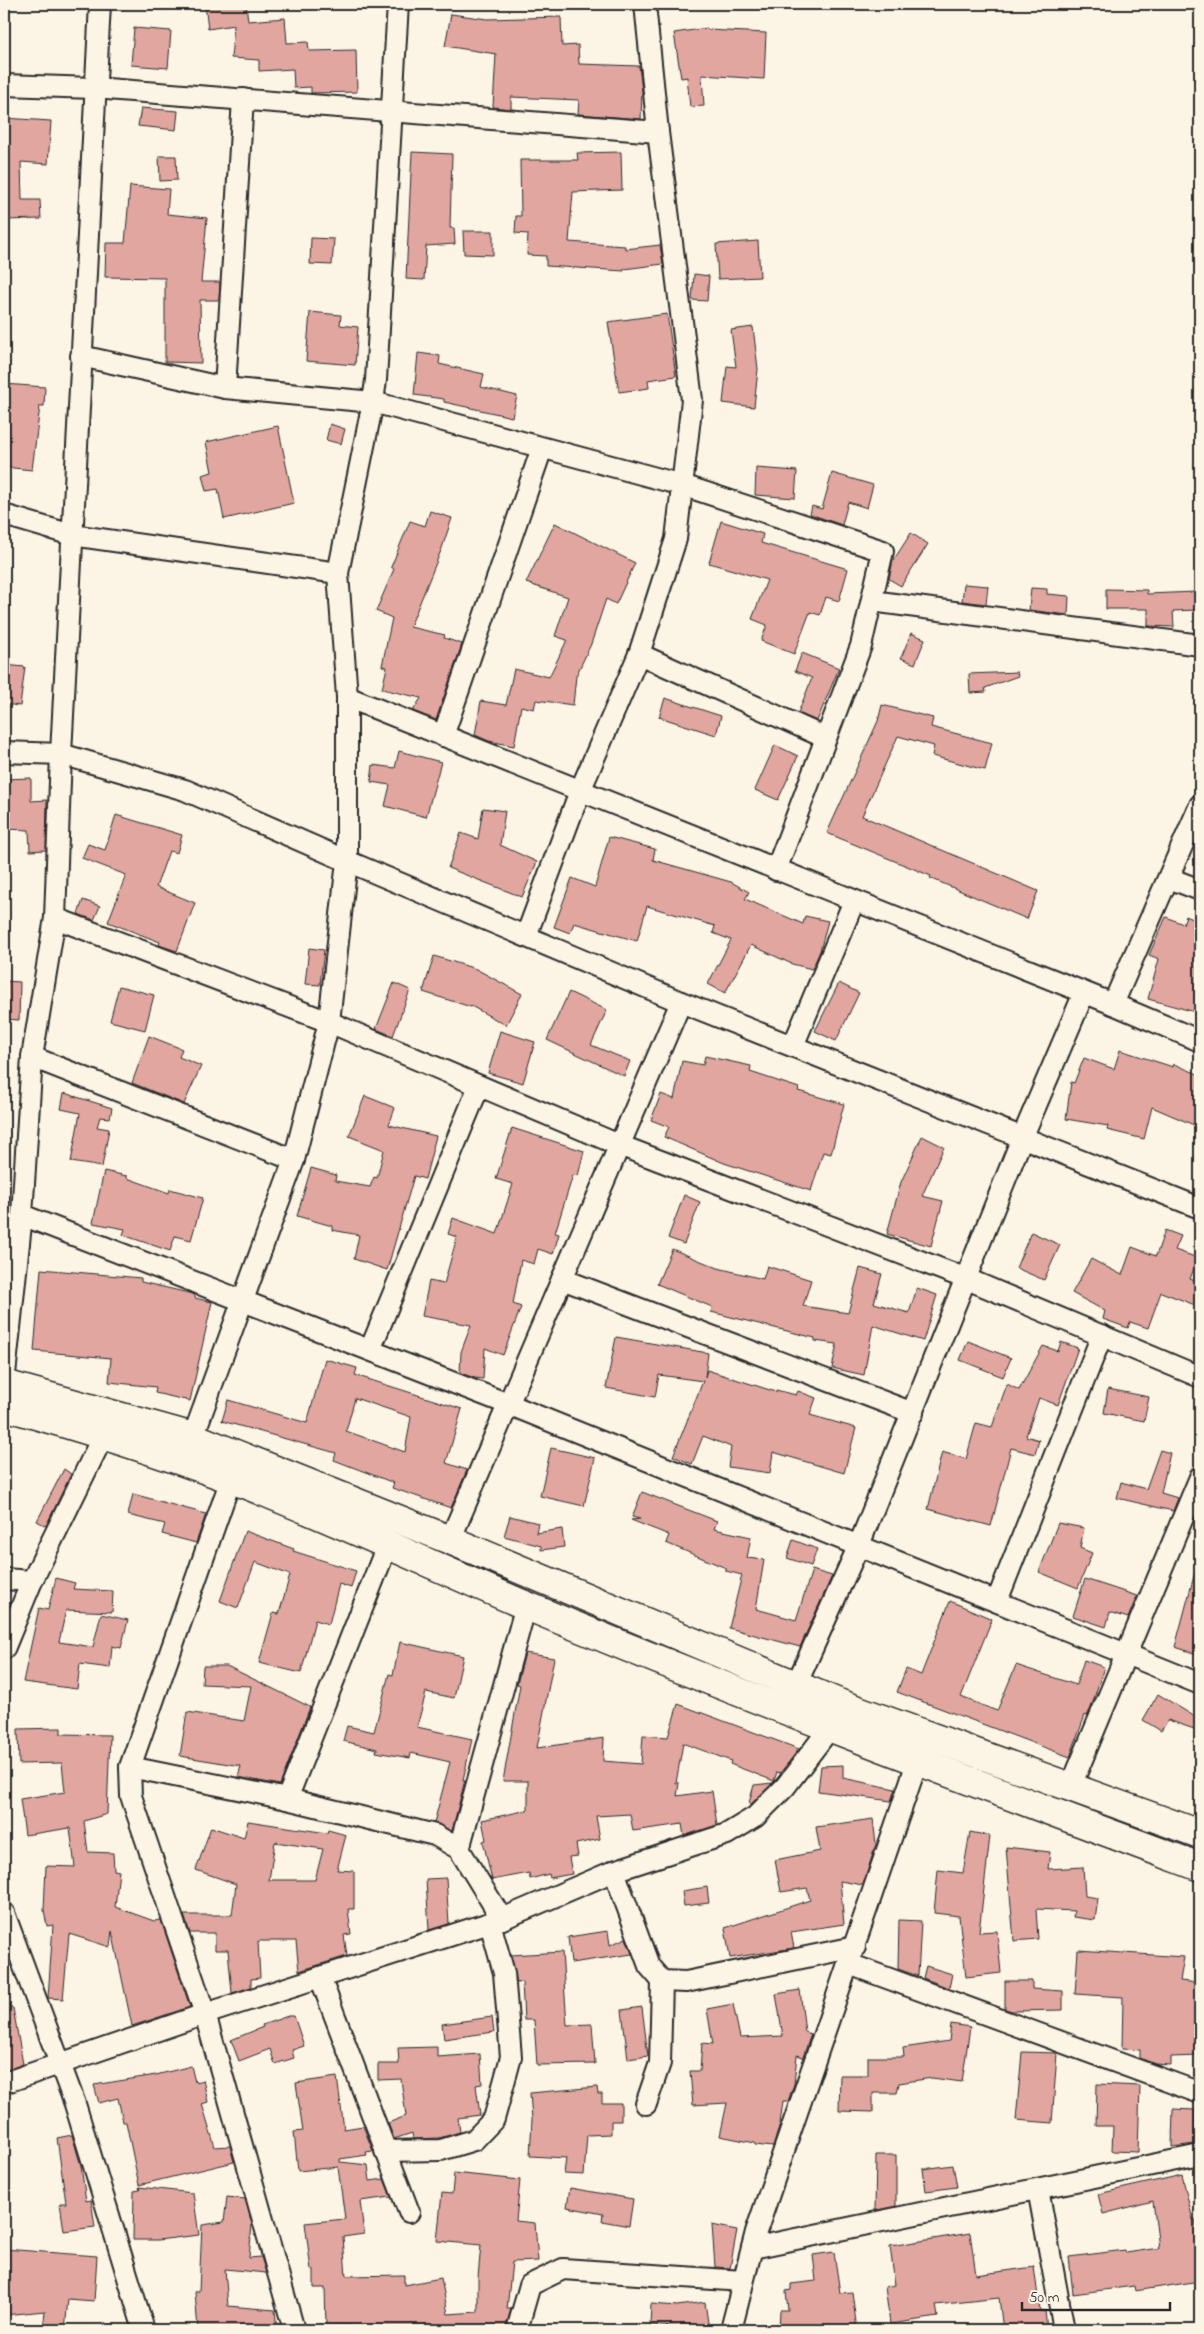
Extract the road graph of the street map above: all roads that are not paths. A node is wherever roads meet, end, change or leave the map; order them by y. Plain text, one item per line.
1 (100, 4) edge
2 (398, 4) edge
3 (645, 4) edge
4 (4, 85) edge
5 (94, 88) junction
6 (243, 99) junction
7 (392, 110) junction
8 (658, 132) junction
9 (81, 356) junction
10 (225, 388) junction
11 (373, 402) junction
12 (542, 448) junction
13 (682, 485) junction
14 (4, 515) edge
15 (72, 536) junction
16 (338, 573) junction
17 (872, 601) junction
18 (1200, 645) edge
19 (639, 654) junction
20 (346, 697) junction
21 (443, 736) junction
22 (826, 738) junction
23 (4, 752) edge
24 (61, 754) junction
25 (580, 791) junction
26 (1200, 805) edge
27 (347, 861) junction
28 (776, 870) junction
29 (1169, 878) junction
30 (1200, 890) edge
31 (854, 901) junction
32 (55, 918) junction
33 (526, 936) junction
34 (1084, 993) junction
35 (681, 1002) junction
36 (1113, 1004) junction
37 (330, 1022) junction
38 (1200, 1041) edge
39 (793, 1046) junction
40 (32, 1057) junction
41 (479, 1086) junction
42 (1022, 1138) junction
43 (619, 1145) junction
44 (294, 1160) junction
45 (1200, 1208) edge
46 (22, 1215) junction
47 (562, 1278) junction
48 (967, 1279) junction
49 (244, 1300) junction
50 (1102, 1335) junction
51 (370, 1350) junction
52 (1200, 1377) edge
53 (4, 1384) edge
54 (508, 1404) junction
55 (4, 1406) edge
56 (913, 1413) junction
57 (104, 1434) junction
58 (194, 1436) junction
59 (1200, 1478) edge
60 (231, 1479) junction
61 (1193, 1513) edge
62 (450, 1540) junction
63 (388, 1544) junction
64 (859, 1545) junction
65 (4, 1579) edge
66 (32, 1581) junction
67 (997, 1601) junction
68 (526, 1605) junction
69 (4, 1649) edge
70 (1128, 1654) junction
71 (1200, 1684) edge
72 (796, 1685) junction
73 (830, 1728) junction
74 (927, 1735) junction
75 (918, 1761) junction
76 (130, 1767) junction
77 (1071, 1786) junction
78 (287, 1799) junction
79 (1200, 1834) edge
80 (459, 1849) junction
81 (1200, 1867) edge
82 (614, 1871) junction
83 (4, 1913) edge
84 (496, 1921) junction
85 (852, 1955) junction
86 (320, 1977) junction
87 (662, 1981) junction
88 (205, 2014) junction
89 (60, 2063) junction
90 (4, 2083) edge
91 (1200, 2093) edge
92 (646, 2104) dead end
93 (386, 2151) junction
94 (1200, 2155) edge
95 (1038, 2189) junction
96 (409, 2212) dead end
97 (752, 2248) junction
98 (743, 2281) junction
99 (144, 2330) edge
100 (294, 2330) edge
101 (516, 2330) edge
102 (731, 2330) edge
103 (1064, 2330) edge

1 - 5 street
2 - 7 street
3 - 8 street
4 - 5 street
5 - 6 street
5 - 9 street
6 - 7 street
6 - 10 street
7 - 8 street
7 - 11 street
8 - 13 street
9 - 10 street
9 - 15 street
10 - 11 street
11 - 12 street
11 - 16 street
12 - 13 street
12 - 21 street
13 - 17 street
13 - 19 street
14 - 15 street
15 - 16 street
15 - 24 street
16 - 20 street
17 - 18 street
17 - 22 street
19 - 22 street
19 - 25 street
20 - 21 street
20 - 27 street
21 - 25 street
22 - 28 street
23 - 24 street
24 - 27 street
24 - 32 street
25 - 28 street
25 - 33 street
26 - 29 street
27 - 33 street
27 - 37 street
28 - 31 street
29 - 30 street
29 - 36 street
31 - 34 street
31 - 39 street
32 - 37 street
32 - 40 street
33 - 35 street
34 - 36 street
34 - 42 street
35 - 39 street
35 - 43 street
36 - 38 street
37 - 41 street
37 - 44 street
39 - 42 street
40 - 44 street
40 - 46 street
41 - 43 street
41 - 51 street
42 - 45 street
42 - 48 street
43 - 47 street
43 - 48 street
44 - 49 street
46 - 49 street
46 - 53 street
47 - 54 street
47 - 56 street
48 - 50 street
48 - 56 street
49 - 51 street
49 - 58 street
50 - 52 street
50 - 67 street
51 - 54 street
53 - 58 main road
54 - 62 street
54 - 64 street
55 - 57 main road
56 - 64 street
57 - 60 main road
57 - 66 street
58 - 62 main road
59 - 61 street
60 - 63 main road
60 - 76 street
61 - 70 street
62 - 72 main road
63 - 68 main road
63 - 78 street
64 - 67 street
64 - 72 street
65 - 66 street
66 - 69 street
67 - 70 street
68 - 73 main road
68 - 80 street
70 - 71 street
70 - 77 street
72 - 74 main road
73 - 75 main road
73 - 82 street
74 - 75 street
74 - 77 main road
75 - 81 main road
75 - 85 street
76 - 78 street
76 - 88 street
77 - 79 main road
78 - 80 street
80 - 84 street
82 - 84 street
82 - 87 street
83 - 89 street
84 - 86 street
84 - 93 street
85 - 87 street
85 - 91 street
85 - 97 street
86 - 88 street
86 - 93 street
87 - 92 street
88 - 89 street
88 - 100 street
89 - 90 street
89 - 99 street
93 - 96 street
94 - 95 street
95 - 97 street
95 - 103 street
97 - 98 street
98 - 101 street
98 - 102 street

